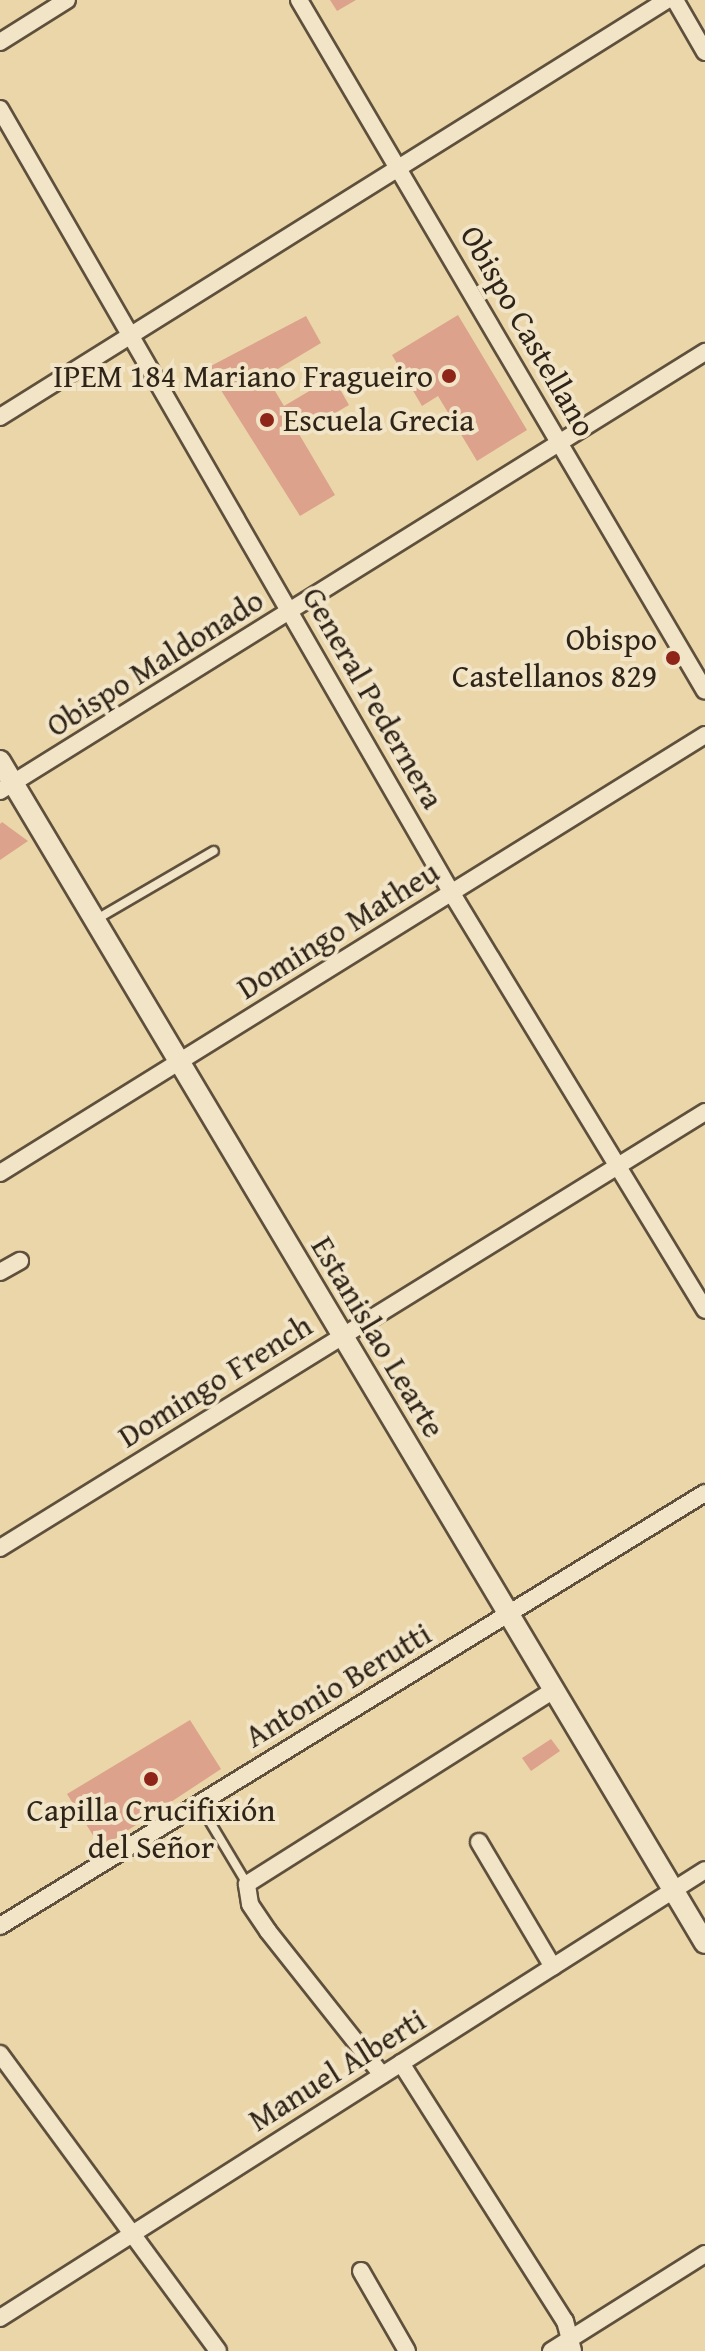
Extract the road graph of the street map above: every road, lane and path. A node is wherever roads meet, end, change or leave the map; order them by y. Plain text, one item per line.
1 (67, 0) edge
2 (299, 0) edge
3 (667, 0) edge
4 (675, 0) edge
5 (0, 42) edge
6 (705, 52) edge
7 (0, 109) edge
8 (401, 168) junction
9 (134, 336) junction
10 (705, 352) edge
11 (0, 417) edge
12 (560, 442) junction
13 (291, 612) junction
14 (705, 691) edge
15 (705, 735) edge
16 (0, 761) edge
17 (6, 787) edge
18 (214, 851) dead end
19 (451, 892) junction
20 (95, 921) junction
21 (178, 1064) junction
22 (705, 1112) edge
23 (616, 1168) junction
24 (0, 1173) edge
25 (20, 1261) dead end
26 (0, 1272) edge
27 (705, 1310) edge
28 (343, 1334) junction
29 (705, 1493) edge
30 (0, 1548) edge
31 (509, 1614) junction
32 (554, 1690) junction
33 (198, 1802) junction
34 (479, 1842) dead end
35 (705, 1870) edge
36 (247, 1884) junction
37 (673, 1890) junction
38 (0, 1926) edge
39 (705, 1943) edge
40 (553, 1967) junction
41 (0, 2054) edge
42 (401, 2063) junction
43 (382, 2075) junction
44 (134, 2235) junction
45 (705, 2254) edge
46 (361, 2271) dead end
47 (0, 2318) edge
48 (572, 2346) edge
49 (218, 2351) edge
50 (407, 2351) edge
51 (551, 2351) edge

1 - 5 street
2 - 8 street, Obispo Castellano
3 - 8 street
4 - 6 street
7 - 9 street, General Pedernera
8 - 9 street
8 - 12 street, Obispo Castellano
9 - 11 street
9 - 13 street, General Pedernera
10 - 12 street, Obispo Maldonado
12 - 13 street, Obispo Maldonado
12 - 14 street, Obispo Castellano
13 - 17 street, Obispo Maldonado
13 - 19 street, General Pedernera
15 - 19 street, Domingo Matheu
16 - 17 street, Estanislao Learte
17 - 20 street, Estanislao Learte
18 - 20 lane
19 - 21 street, Domingo Matheu
19 - 23 street, General Pedernera
20 - 21 street, Estanislao Learte
21 - 24 street, Domingo Matheu
21 - 28 street, Estanislao Learte
22 - 23 street, Domingo French
23 - 27 street, General Pedernera
23 - 28 street, Domingo French
25 - 26 street
28 - 30 street, Domingo French
28 - 31 street, Estanislao Learte
29 - 31 street, Antonio Berutti
31 - 32 street, Estanislao Learte
31 - 33 street, Antonio Berutti
32 - 36 street
32 - 37 street, Estanislao Learte
33 - 36 lane
33 - 38 street, Antonio Berutti
34 - 40 street
35 - 37 street, Manuel Alberti
36 - 43 street
37 - 39 street, Estanislao Learte
37 - 40 street, Manuel Alberti
40 - 42 street, Manuel Alberti
41 - 44 street
42 - 43 street, Manuel Alberti
42 - 48 street
43 - 44 street, Manuel Alberti
44 - 47 street, Manuel Alberti
44 - 49 street
45 - 48 street
46 - 50 street
48 - 51 street

